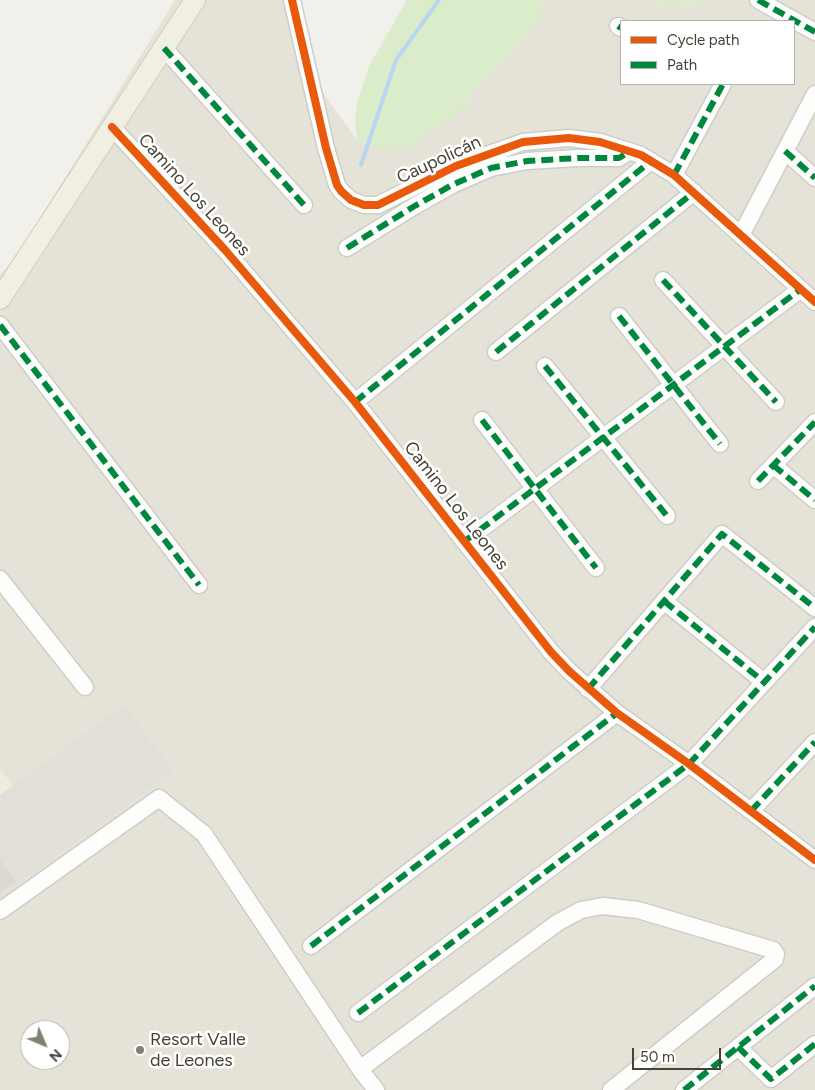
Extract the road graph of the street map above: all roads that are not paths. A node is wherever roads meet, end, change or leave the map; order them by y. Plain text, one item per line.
1 (195, 0) edge
2 (292, 0) edge
3 (758, 0) edge
4 (794, 20) edge
5 (795, 21) edge
6 (815, 32) edge
7 (164, 48) junction
8 (720, 85) edge
9 (815, 94) edge
10 (112, 127) junction
11 (630, 151) junction
12 (785, 151) junction
13 (651, 161) junction
14 (674, 175) junction
15 (815, 178) edge
16 (694, 192) junction
17 (304, 205) dead end
18 (741, 235) junction
19 (347, 248) dead end
20 (663, 280) dead end
21 (801, 289) junction
22 (0, 299) edge
23 (815, 302) edge
24 (619, 316) dead end
25 (0, 325) edge
26 (725, 347) junction
27 (496, 352) dead end
28 (544, 366) dead end
29 (674, 385) junction
30 (355, 402) junction
31 (776, 402) dead end
32 (482, 420) dead end
33 (815, 422) edge
34 (603, 438) junction
35 (720, 444) dead end
36 (773, 466) junction
37 (758, 481) dead end
38 (535, 489) junction
39 (815, 500) edge
40 (667, 516) dead end
41 (465, 542) junction
42 (596, 568) dead end
43 (0, 580) edge
44 (199, 585) dead end
45 (664, 601) junction
46 (815, 608) edge
47 (815, 627) edge
48 (764, 682) junction
49 (85, 687) dead end
50 (588, 689) junction
51 (617, 713) junction
52 (815, 742) edge
53 (689, 764) junction
54 (751, 811) junction
55 (814, 858) edge
56 (0, 911) edge
57 (311, 946) dead end
58 (815, 986) edge
59 (358, 1013) dead end
60 (815, 1044) edge
61 (738, 1047) junction
62 (360, 1069) junction
63 (776, 1084) edge
64 (376, 1090) edge
65 (611, 1090) edge
66 (684, 1090) edge

1 - 7 main road
2 - 11 street, Caupolicán
3 - 4 street
5 - 6 street
7 - 10 main road
7 - 17 street
8 - 14 street
9 - 12 street
10 - 22 main road
10 - 30 street, Camino Los Leones
11 - 13 street, Caupolicán
11 - 19 street
12 - 15 street
12 - 18 street
13 - 14 street, Caupolicán
13 - 30 street
14 - 16 street, Caupolicán
16 - 18 street, Caupolicán
16 - 27 street
18 - 21 street, Caupolicán
20 - 26 street
21 - 23 street, Caupolicán
21 - 26 street
24 - 29 street
25 - 44 street
26 - 29 street
26 - 31 street
28 - 34 street
29 - 34 street
29 - 35 street
30 - 41 street, Camino Los Leones
32 - 38 street
33 - 36 street
34 - 38 street
34 - 40 street
36 - 37 street
36 - 39 street
38 - 41 street
38 - 42 street
41 - 50 street, Camino Los Leones
43 - 49 street
45 - 46 street
45 - 48 street
45 - 50 street
47 - 48 street
48 - 53 street
50 - 51 street, Camino Los Leones
51 - 53 street, Camino Los Leones
51 - 57 street
52 - 54 street
53 - 54 street, Camino Los Leones
53 - 59 street
54 - 55 street, Camino Los Leones
56 - 62 street
58 - 61 street
60 - 63 street
61 - 63 street
61 - 66 street
62 - 64 street
62 - 65 street

